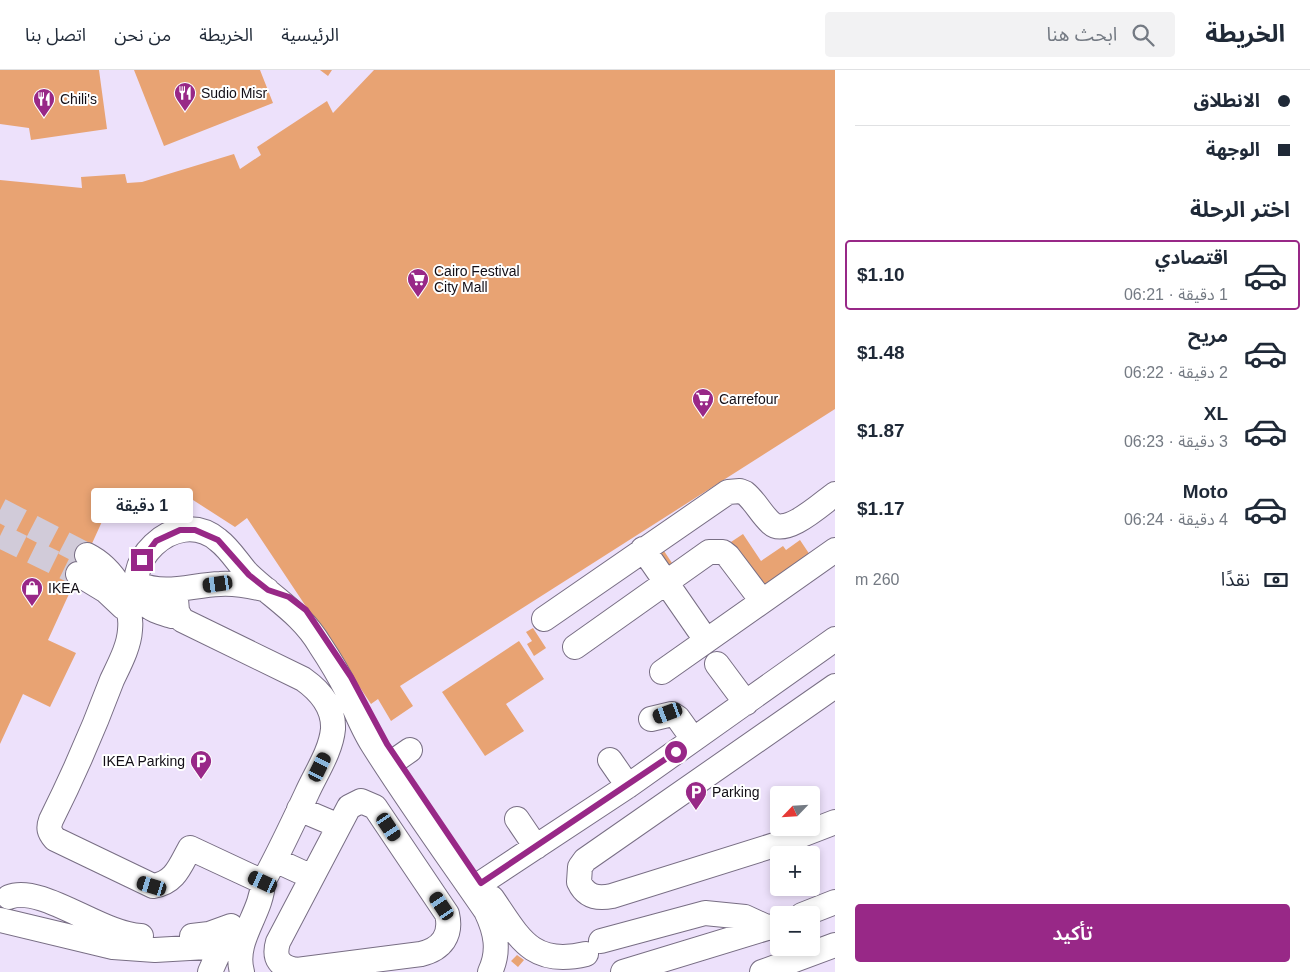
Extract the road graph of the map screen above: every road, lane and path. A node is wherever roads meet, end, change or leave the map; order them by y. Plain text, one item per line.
1 (835, 494) edge
2 (643, 549) junction
3 (835, 550) edge
4 (83, 565) tunnel mouth
5 (666, 583) junction
6 (138, 584) junction
7 (175, 590) junction
8 (268, 590) junction
9 (762, 601) junction
10 (178, 613) junction
11 (544, 619) dead end
12 (706, 640) junction
13 (575, 648) dead end
14 (831, 649) edge
15 (805, 660) junction
16 (717, 664) dead end
17 (662, 672) dead end
18 (832, 689) edge
19 (746, 703) junction
20 (651, 719) dead end
21 (693, 740) junction
22 (399, 755) junction
23 (610, 760) dead end
24 (628, 786) junction
25 (299, 809) junction
26 (517, 819) dead end
27 (835, 822) edge
28 (339, 826) junction
29 (536, 847) junction
30 (275, 860) junction
31 (312, 877) junction
32 (263, 882) junction
33 (481, 883) junction
34 (835, 902) edge
35 (6, 905) edge
36 (820, 908) edge
37 (770, 925) edge
38 (770, 927) edge
39 (45, 932) junction
40 (0, 937) edge
41 (231, 939) junction
42 (835, 945) edge
43 (155, 950) junction
44 (560, 965) edge
45 (198, 972) edge
46 (210, 972) edge
47 (242, 972) edge
48 (490, 972) edge
49 (623, 972) edge
50 (762, 972) edge

1 - 2 street
2 - 5 street
2 - 11 street
3 - 9 street
4 - 32 street
5 - 9 street
5 - 12 street
5 - 13 street
6 - 7 street
6 - 8 street
6 - 10 street
7 - 8 street
7 - 10 street
8 - 22 street
9 - 12 street
10 - 25 street
12 - 17 street
14 - 15 street
15 - 18 street
15 - 19 street
16 - 19 street
18 - 27 street
19 - 21 street
20 - 21 street
21 - 24 street
22 - 33 street
22 - 48 street
23 - 24 street
24 - 29 street
25 - 28 street
25 - 30 street
26 - 29 street
28 - 31 street
28 - 31 street
29 - 33 street
30 - 31 street
30 - 32 street
32 - 41 street
33 - 44 street
34 - 36 street
35 - 39 street
35 - 41 street
37 - 44 street
38 - 49 street
39 - 40 street
39 - 43 street
41 - 43 street
41 - 46 street
41 - 47 street
42 - 50 street
43 - 45 street

